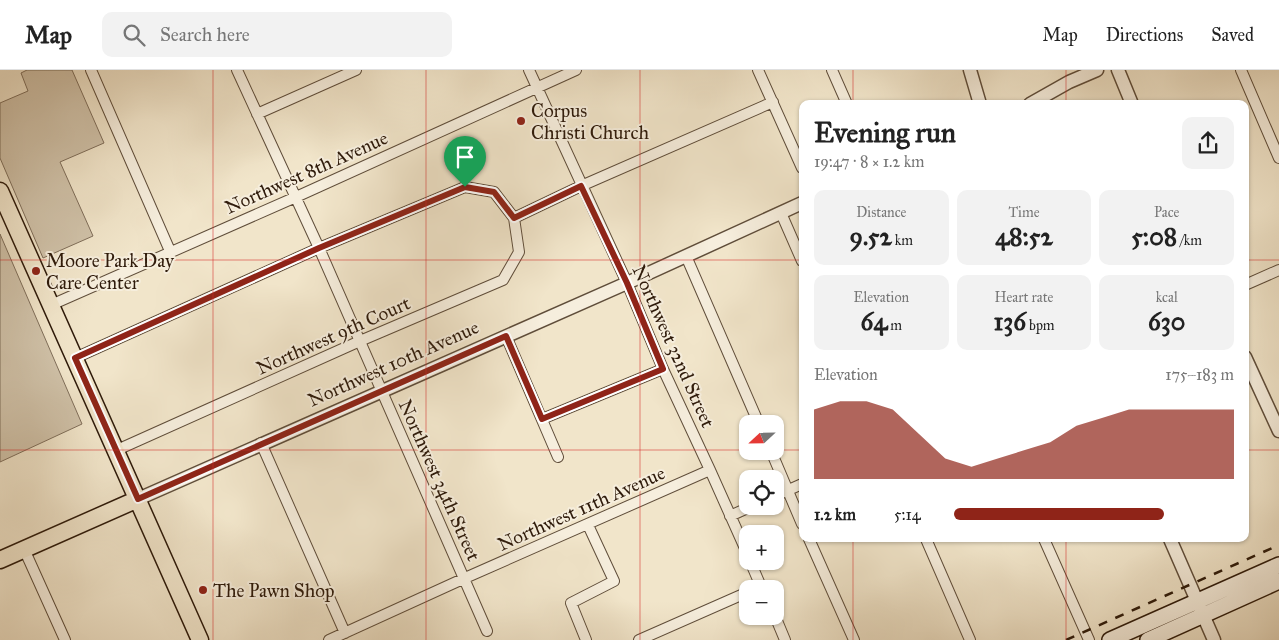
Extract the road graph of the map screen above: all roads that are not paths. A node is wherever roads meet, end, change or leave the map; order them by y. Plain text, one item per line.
1 (90, 70) edge
2 (237, 70) edge
3 (356, 70) edge
4 (529, 70) edge
5 (576, 70) edge
6 (758, 70) edge
7 (832, 70) edge
8 (970, 70) edge
9 (1098, 70) edge
10 (1118, 70) edge
11 (1241, 70) edge
12 (537, 87) junction
13 (845, 100) edge
14 (979, 100) edge
15 (1037, 100) edge
16 (1130, 100) edge
17 (773, 102) junction
18 (257, 114) junction
19 (1279, 158) edge
20 (799, 161) edge
21 (581, 186) junction
22 (0, 191) edge
23 (296, 197) junction
24 (799, 204) edge
25 (781, 213) junction
26 (514, 218) junction
27 (319, 248) junction
28 (170, 251) junction
29 (799, 254) edge
30 (686, 256) junction
31 (1279, 270) edge
32 (627, 283) junction
33 (1249, 283) edge
34 (51, 305) junction
35 (506, 336) junction
36 (360, 341) junction
37 (75, 358) junction
38 (1249, 366) edge
39 (663, 369) junction
40 (381, 391) junction
41 (755, 415) edge
42 (542, 419) junction
43 (1279, 431) edge
44 (261, 443) junction
45 (117, 450) junction
46 (558, 457) dead end
47 (775, 460) edge
48 (710, 470) junction
49 (799, 486) edge
50 (788, 491) junction
51 (784, 493) edge
52 (138, 499) junction
53 (739, 512) edge
54 (730, 516) junction
55 (799, 517) edge
56 (588, 525) junction
57 (739, 536) edge
58 (810, 542) edge
59 (927, 542) edge
60 (1045, 542) edge
61 (1171, 542) edge
62 (24, 549) junction
63 (0, 560) edge
64 (1279, 565) edge
65 (465, 578) junction
66 (1279, 581) edge
67 (739, 596) edge
68 (1200, 608) junction
69 (1153, 621) junction
70 (779, 625) edge
71 (487, 631) dead end
72 (345, 633) junction
73 (65, 640) edge
74 (200, 640) edge
75 (329, 640) edge
76 (586, 640) edge
77 (639, 640) edge
78 (785, 640) edge
79 (854, 640) edge
80 (970, 640) edge
81 (1089, 640) edge
82 (1110, 640) edge
83 (1127, 640) edge
84 (1148, 640) edge
85 (1214, 640) edge

1 - 28 street
2 - 18 street, Northwest 34th Street
3 - 18 street
4 - 12 street, Northwest 32nd Street
5 - 12 street, Northwest 8th Avenue
6 - 17 street
7 - 13 street
8 - 14 street
9 - 15 street
10 - 16 street
11 - 19 street
12 - 21 street, Northwest 32nd Street
12 - 23 street, Northwest 8th Avenue
17 - 20 street
17 - 21 street
18 - 23 street, Northwest 34th Street
21 - 26 street
21 - 32 street, Northwest 32nd Street
22 - 34 main road
23 - 27 street, Northwest 34th Street
23 - 28 street, Northwest 8th Avenue
24 - 25 street, Northwest 10th Avenue
25 - 29 street
25 - 30 street, Northwest 10th Avenue
26 - 27 street
26 - 36 street, Northwest 9th Court
27 - 36 street, Northwest 34th Street
27 - 37 street
28 - 34 street, Northwest 8th Avenue
30 - 32 street, Northwest 10th Avenue
30 - 41 street
31 - 33 street
32 - 35 street, Northwest 10th Avenue
32 - 39 street, Northwest 32nd Street
34 - 37 main road
35 - 40 street, Northwest 10th Avenue
35 - 42 street
36 - 40 street, Northwest 34th Street
36 - 45 street, Northwest 9th Court
37 - 45 main road
38 - 43 street
39 - 42 street
39 - 48 street, Northwest 32nd Street
40 - 44 street, Northwest 10th Avenue
40 - 65 street, Northwest 34th Street
42 - 46 street
44 - 52 street, Northwest 10th Avenue
44 - 72 street
45 - 52 main road
47 - 50 street
48 - 54 street, Northwest 32nd Street
48 - 56 street, Northwest 11th Avenue
49 - 50 street
50 - 51 street
50 - 55 street
52 - 62 main road, Northwest 10th Avenue
52 - 74 main road
53 - 54 street
54 - 57 street, Northwest 32nd Street
56 - 65 street, Northwest 11th Avenue
56 - 76 street
58 - 79 street
59 - 80 street
60 - 81 street
61 - 68 street
62 - 63 main road, Northwest 10th Avenue
62 - 73 street
64 - 68 main road
65 - 71 street, Northwest 34th Street
65 - 72 street, Northwest 11th Avenue
66 - 68 main road
67 - 77 street
68 - 69 main road
68 - 84 main road
68 - 85 street
69 - 82 main road
69 - 83 main road
70 - 78 street
72 - 75 street, Northwest 11th Avenue

